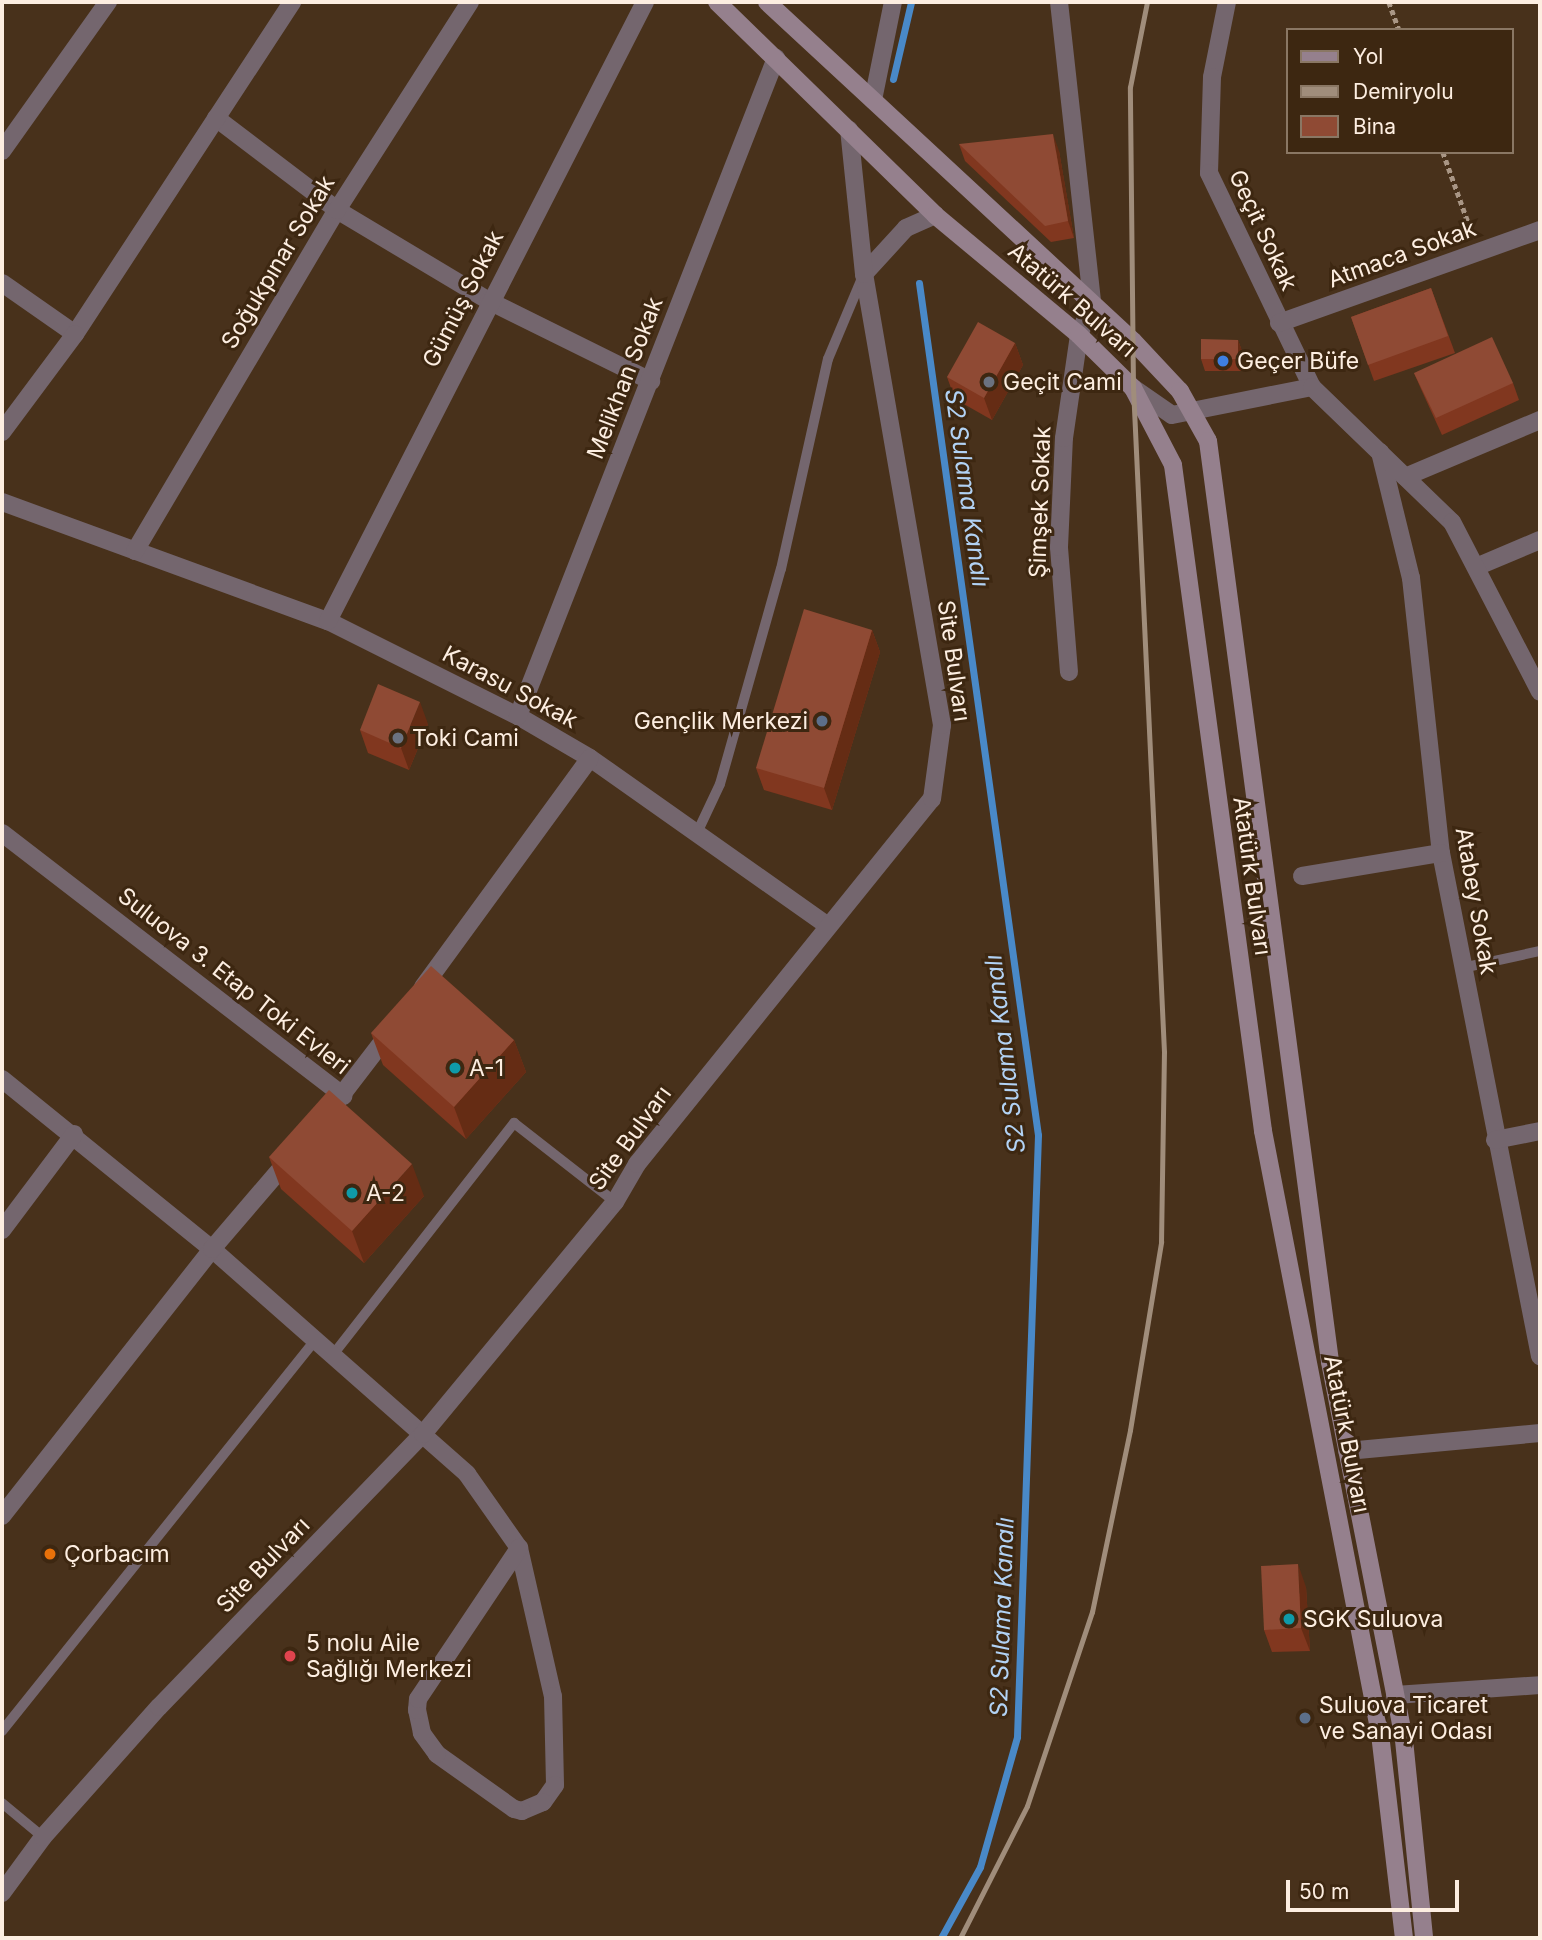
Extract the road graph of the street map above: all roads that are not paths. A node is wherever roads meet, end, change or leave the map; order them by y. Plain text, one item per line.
1 (108, 2) edge
2 (292, 2) edge
3 (470, 2) edge
4 (645, 2) edge
5 (717, 2) edge
6 (767, 2) edge
7 (893, 2) edge
8 (1059, 2) edge
9 (1227, 2) edge
10 (776, 58) junction
11 (873, 100) junction
12 (216, 118) junction
13 (849, 130) junction
14 (3, 148) edge
15 (337, 209) junction
16 (935, 215) junction
17 (1540, 230) edge
18 (864, 274) junction
19 (2, 283) edge
20 (489, 301) junction
21 (1092, 303) junction
22 (1279, 323) junction
23 (75, 334) junction
24 (1079, 335) junction
25 (651, 381) junction
26 (1312, 387) junction
27 (1133, 388) junction
28 (1192, 412) junction
29 (1540, 420) edge
30 (2, 432) edge
31 (1380, 453) junction
32 (1405, 477) junction
33 (2, 502) edge
34 (1540, 540) edge
35 (135, 551) junction
36 (1476, 566) junction
37 (328, 621) junction
38 (1069, 672) dead end
39 (1539, 685) edge
40 (518, 716) junction
41 (590, 758) junction
42 (2, 833) edge
43 (696, 836) junction
44 (1441, 853) junction
45 (1302, 876) dead end
46 (828, 926) junction
47 (1540, 951) edge
48 (1462, 968) junction
49 (2, 1079) edge
50 (343, 1096) junction
51 (1540, 1131) edge
52 (74, 1134) junction
53 (1495, 1140) junction
54 (615, 1202) junction
55 (2, 1230) edge
56 (212, 1249) junction
57 (314, 1341) junction
58 (332, 1356) junction
59 (1540, 1356) edge
60 (1540, 1433) edge
61 (424, 1434) junction
62 (1347, 1451) junction
63 (2, 1516) edge
64 (519, 1548) junction
65 (1540, 1685) edge
66 (1395, 1695) junction
67 (1373, 1698) junction
68 (2, 1731) edge
69 (2, 1803) edge
70 (43, 1837) junction
71 (2, 1893) edge
72 (1404, 1938) edge
73 (1424, 1938) edge

1 - 14 street
2 - 12 street
3 - 15 street, Soğukpınar Sokak
4 - 20 street, Gümüş Sokak
5 - 10 main road, Atatürk Bulvarı
6 - 11 main road, Atatürk Bulvarı
7 - 11 street
8 - 21 street
9 - 22 street, Geçit Sokak
10 - 13 main road, Atatürk Bulvarı
10 - 25 street, Melikhan Sokak
11 - 21 main road, Atatürk Bulvarı
12 - 15 street
12 - 23 street
13 - 16 main road, Atatürk Bulvarı
13 - 18 street, Site Bulvarı
15 - 20 street
15 - 35 street, Soğukpınar Sokak
16 - 18 street
16 - 24 main road, Atatürk Bulvarı
17 - 22 street, Atmaca Sokak
18 - 43 lane
18 - 46 street, Site Bulvarı
19 - 23 street
20 - 25 street
20 - 37 street, Gümüş Sokak
21 - 24 street, Şimşek Sokak
21 - 28 main road, Atatürk Bulvarı
22 - 26 street, Geçit Sokak
23 - 30 street
24 - 27 main road, Atatürk Bulvarı
24 - 38 street, Şimşek Sokak
25 - 40 street, Melikhan Sokak
26 - 28 street
26 - 31 street, Geçit Sokak
27 - 28 street
27 - 67 main road, Atatürk Bulvarı
28 - 62 main road, Atatürk Bulvarı
29 - 32 street
31 - 32 street, Geçit Sokak
31 - 44 street, Atabey Sokak
32 - 36 street, Geçit Sokak
33 - 35 street, Karasu Sokak
34 - 36 street
35 - 37 street, Karasu Sokak
36 - 39 street, Geçit Sokak
37 - 40 street, Karasu Sokak
40 - 41 street, Karasu Sokak
41 - 43 street, Karasu Sokak
41 - 50 street
42 - 50 street, Suluova 3. Etap Toki Evleri
43 - 46 street, Karasu Sokak
44 - 45 street
44 - 48 street, Atabey Sokak
46 - 54 street, Site Bulvarı
47 - 48 lane
48 - 53 street, Atabey Sokak
49 - 52 street
50 - 56 street, Suluova 3. Etap Toki Evleri
51 - 53 street
52 - 55 street
52 - 56 street
53 - 59 street, Atabey Sokak
54 - 58 lane
54 - 61 street, Site Bulvarı
56 - 57 street
56 - 63 street, Suluova 3. Etap Toki Evleri
57 - 58 street
57 - 68 lane
58 - 61 street
60 - 62 street
61 - 64 street
61 - 70 street, Site Bulvarı
62 - 66 main road, Atatürk Bulvarı
64 - 64 street
65 - 66 street
66 - 67 main road
66 - 73 main road, Atatürk Bulvarı
67 - 72 main road, Atatürk Bulvarı
69 - 70 lane
70 - 71 street, Site Bulvarı

